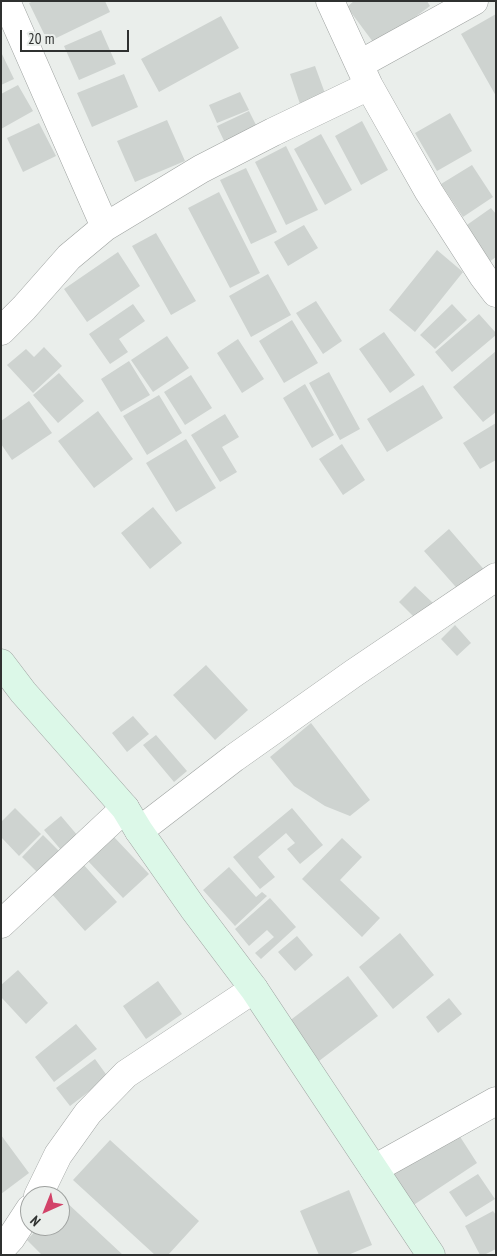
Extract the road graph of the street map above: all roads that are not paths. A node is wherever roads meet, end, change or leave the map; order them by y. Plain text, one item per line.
1 (6, 1) edge
2 (330, 1) edge
3 (474, 1) edge
4 (365, 75) junction
5 (105, 227) junction
6 (496, 293) edge
7 (1, 331) edge
8 (496, 577) edge
9 (1, 663) edge
10 (125, 808) junction
11 (138, 831) junction
12 (1, 924) edge
13 (254, 988) junction
14 (496, 1101) edge
15 (374, 1169) junction
16 (43, 1186) edge
17 (20, 1224) edge
18 (1, 1250) edge
19 (431, 1255) edge

1 - 5 street
2 - 4 street
3 - 4 street
4 - 5 street
4 - 6 street
5 - 7 street
8 - 11 street
9 - 10 street
10 - 11 street
10 - 12 street
11 - 13 street
13 - 15 street
13 - 16 street
14 - 15 street
15 - 19 street
17 - 18 street

